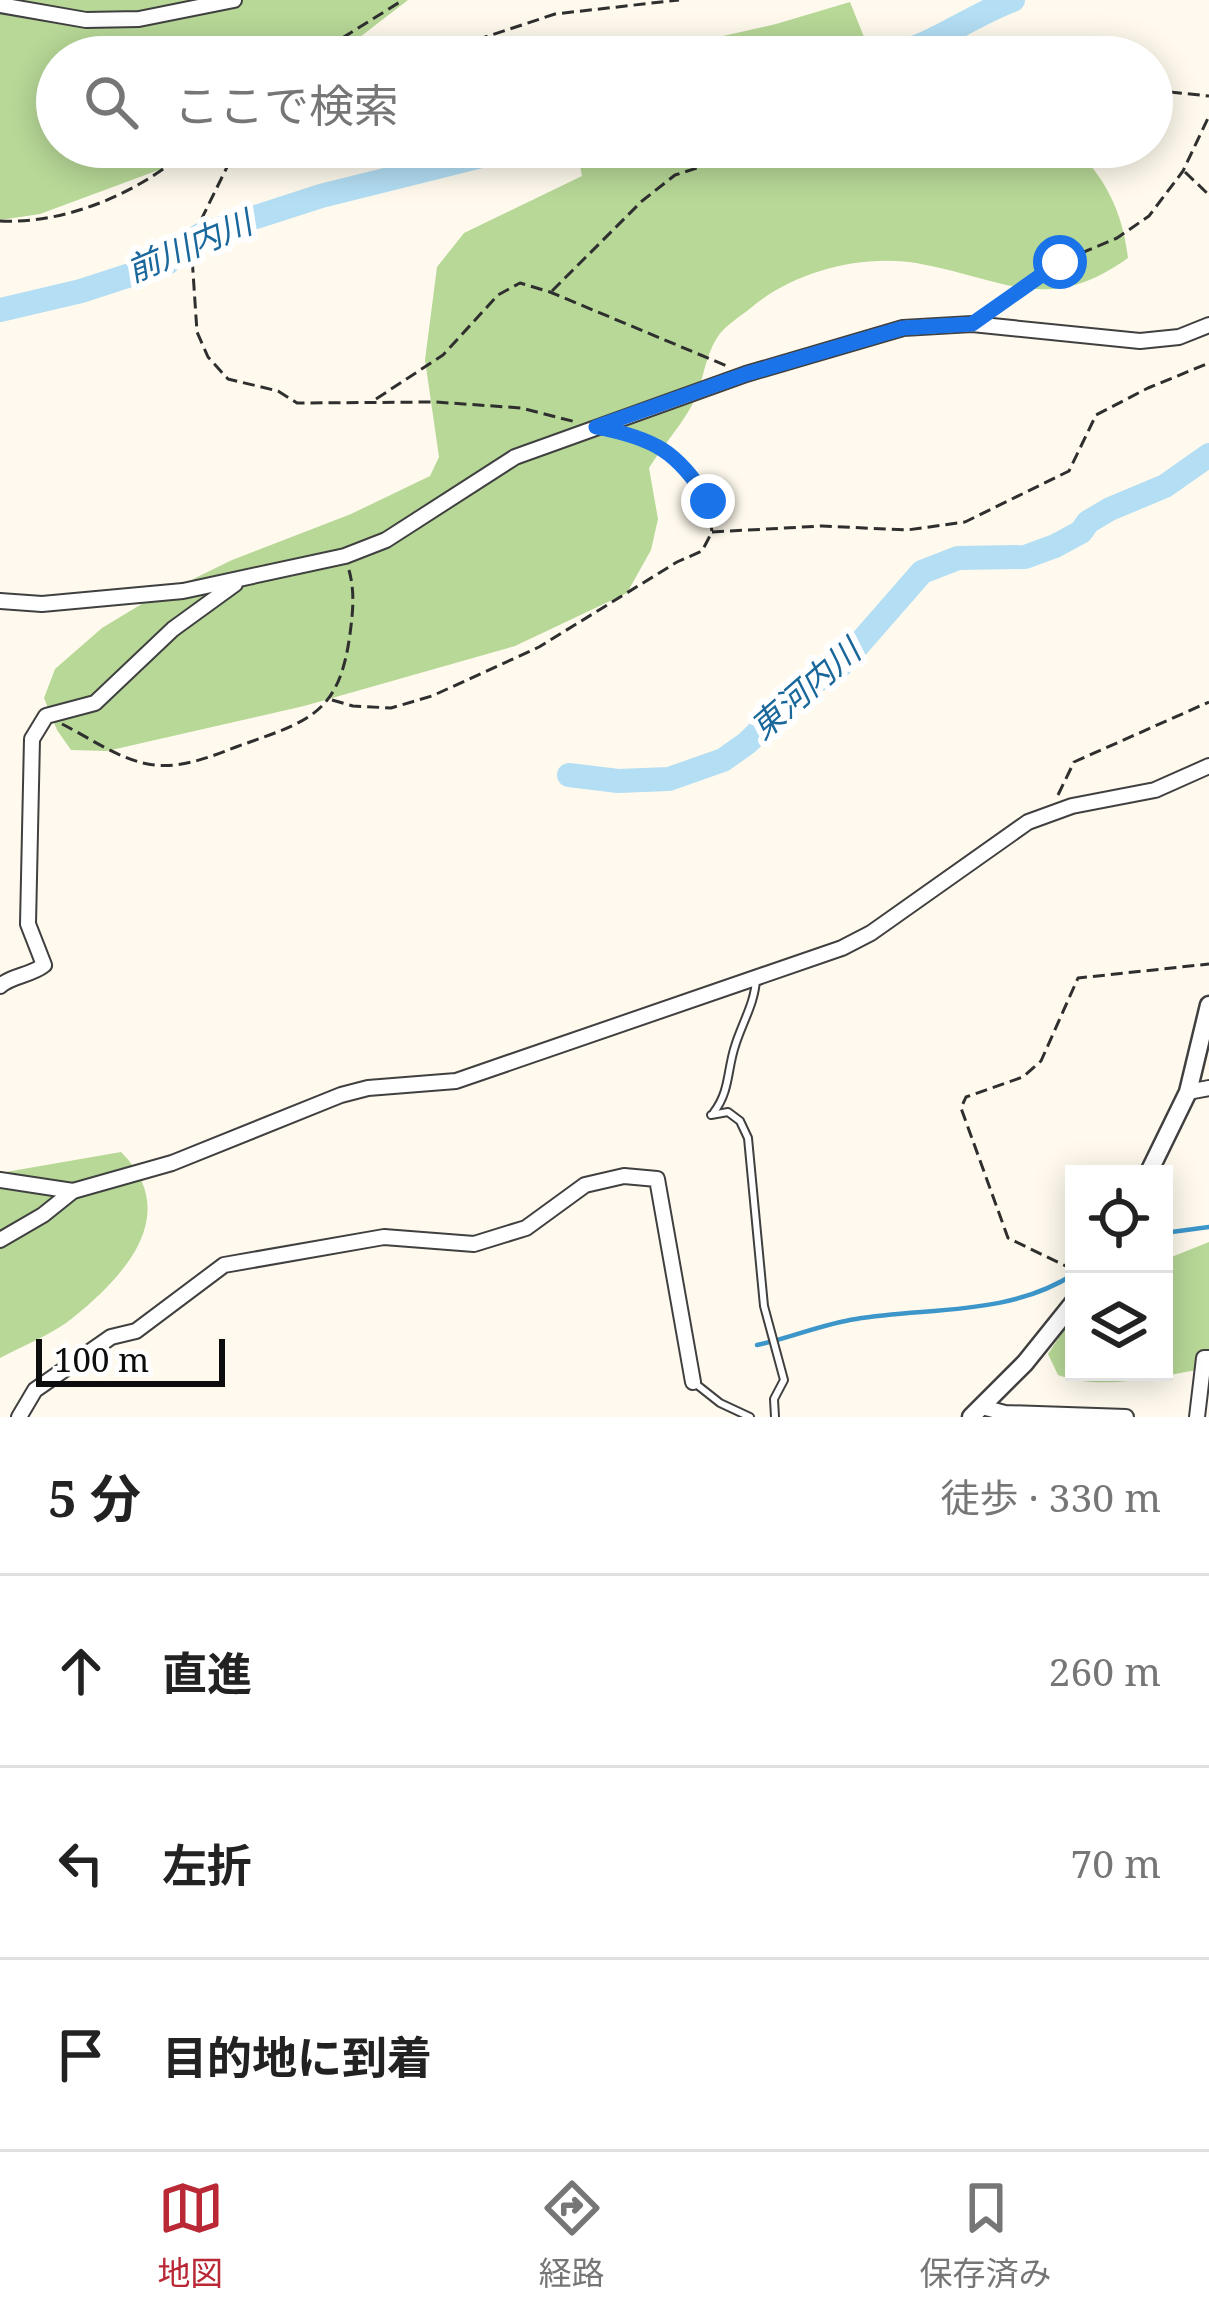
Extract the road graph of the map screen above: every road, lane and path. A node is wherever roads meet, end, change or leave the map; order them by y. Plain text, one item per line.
1 (234, 0) edge
2 (403, 0) edge
3 (679, 0) edge
4 (0, 5) edge
5 (346, 36) edge
6 (488, 36) edge
7 (1173, 92) edge
8 (1209, 96) edge
9 (1209, 116) edge
10 (166, 168) edge
11 (227, 168) edge
12 (697, 168) edge
13 (1183, 171) junction
14 (1209, 195) edge
15 (0, 221) edge
16 (550, 292) junction
17 (972, 324) junction
18 (1209, 325) edge
19 (1209, 363) edge
20 (746, 374) junction
21 (375, 400) junction
22 (596, 427) junction
23 (623, 432) dead end
24 (712, 532) junction
25 (345, 556) junction
26 (240, 581) junction
27 (0, 602) edge
28 (332, 700) junction
29 (1209, 702) edge
30 (46, 716) junction
31 (1209, 766) edge
32 (1051, 811) junction
33 (1209, 964) edge
34 (757, 975) junction
35 (0, 986) edge
36 (1209, 1005) edge
37 (1209, 1088) edge
38 (1188, 1092) junction
39 (1152, 1165) edge
40 (0, 1180) edge
41 (74, 1191) junction
42 (0, 1240) edge
43 (1065, 1266) edge
44 (1065, 1313) edge
45 (1209, 1358) edge
46 (693, 1382) joint
47 (976, 1412) edge
48 (19, 1417) edge
49 (750, 1417) edge
50 (776, 1417) edge
51 (1126, 1417) edge
52 (1197, 1417) edge

1 - 4 street
2 - 5 path
3 - 6 path
7 - 8 path
9 - 13 path
10 - 15 path
11 - 21 path
12 - 16 path
13 - 14 path
13 - 17 path
16 - 20 path
16 - 21 path
17 - 18 street
17 - 20 street
19 - 24 path
20 - 22 street
21 - 22 path
22 - 25 street
23 - 24 path
24 - 28 path
25 - 26 street
25 - 28 path
26 - 27 street
26 - 30 street
28 - 30 path
29 - 32 path
30 - 35 street
31 - 32 street
32 - 34 street
33 - 43 path
34 - 41 street
34 - 50 lane
36 - 38 street
37 - 38 street
38 - 39 street
40 - 41 street
41 - 42 street
44 - 47 street
45 - 52 street
46 - 48 street
46 - 49 lane
47 - 51 street

